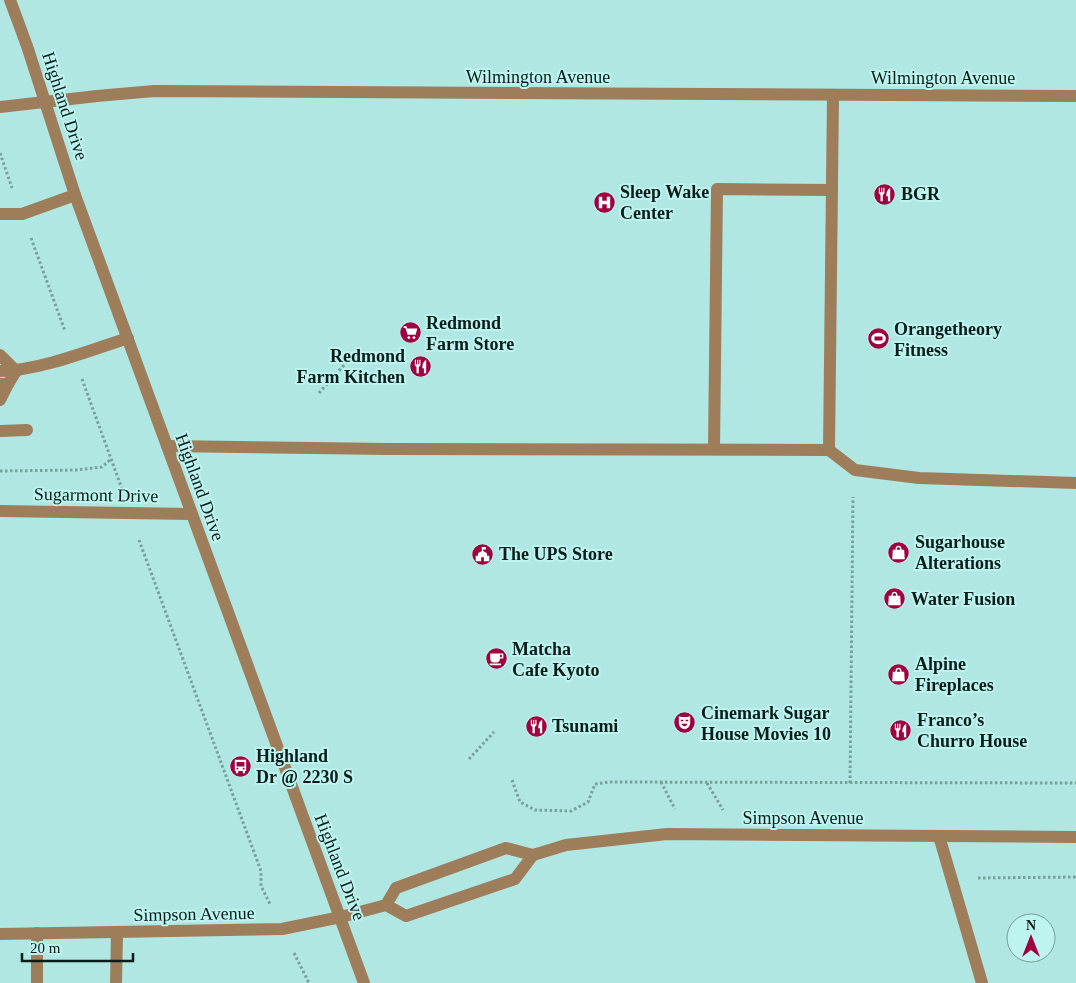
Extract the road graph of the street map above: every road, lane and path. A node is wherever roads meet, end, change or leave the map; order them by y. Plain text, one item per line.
1 (10, 0) edge
2 (833, 95) junction
3 (1076, 96) edge
4 (45, 101) junction
5 (0, 107) edge
6 (0, 153) edge
7 (832, 190) junction
8 (76, 195) junction
9 (0, 214) edge
10 (22, 214) junction
11 (128, 338) junction
12 (355, 353) dead end
13 (0, 355) edge
14 (74, 356) junction
15 (0, 371) edge
16 (16, 371) junction
17 (4, 384) edge
18 (319, 393) dead end
19 (0, 400) edge
20 (27, 430) dead end
21 (0, 431) edge
22 (167, 446) junction
23 (714, 449) junction
24 (829, 450) junction
25 (110, 459) junction
26 (0, 471) edge
27 (119, 481) dead end
28 (1076, 483) edge
29 (853, 489) dead end
30 (0, 511) edge
31 (191, 514) junction
32 (139, 539) dead end
33 (494, 732) dead end
34 (470, 759) dead end
35 (512, 780) dead end
36 (661, 782) junction
37 (707, 783) junction
38 (850, 783) junction
39 (1076, 783) edge
40 (679, 817) dead end
41 (727, 817) dead end
42 (939, 836) junction
43 (1076, 837) edge
44 (533, 855) junction
45 (1076, 877) edge
46 (974, 878) dead end
47 (266, 895) dead end
48 (386, 905) junction
49 (341, 918) junction
50 (37, 933) junction
51 (117, 933) junction
52 (0, 934) edge
53 (305, 976) dead end
54 (37, 983) edge
55 (116, 983) edge
56 (308, 983) edge
57 (364, 983) edge
58 (982, 983) edge

1 - 4 street, Highland Drive
2 - 3 street, Wilmington Avenue
2 - 4 street, Wilmington Avenue
2 - 7 street
4 - 5 street, Wilmington Avenue
4 - 8 street, Highland Drive
6 - 10 path
7 - 23 street
7 - 24 street
8 - 10 street
8 - 11 street, Highland Drive
9 - 10 street
10 - 14 path
11 - 14 street
11 - 22 street, Highland Drive
12 - 18 path
13 - 16 street
14 - 16 street
14 - 25 path
15 - 16 street
16 - 17 street
17 - 19 street
20 - 21 street
22 - 23 street
22 - 31 street, Highland Drive
23 - 24 street
24 - 28 street
25 - 26 path
25 - 27 path
29 - 38 path
30 - 31 street, Sugarmont Drive
31 - 49 street, Highland Drive
32 - 47 path
33 - 34 path
35 - 36 path
36 - 37 path
36 - 40 path
37 - 38 path
37 - 41 path
38 - 39 path
42 - 43 street, Simpson Avenue
42 - 44 street, Simpson Avenue
42 - 58 street
44 - 48 street, Simpson Avenue
44 - 48 street
45 - 46 path
48 - 49 street, Simpson Avenue
49 - 51 street, Simpson Avenue
49 - 57 street, Highland Drive
50 - 51 street, Simpson Avenue
50 - 52 street, Simpson Avenue
50 - 54 street
51 - 55 street
53 - 56 path

